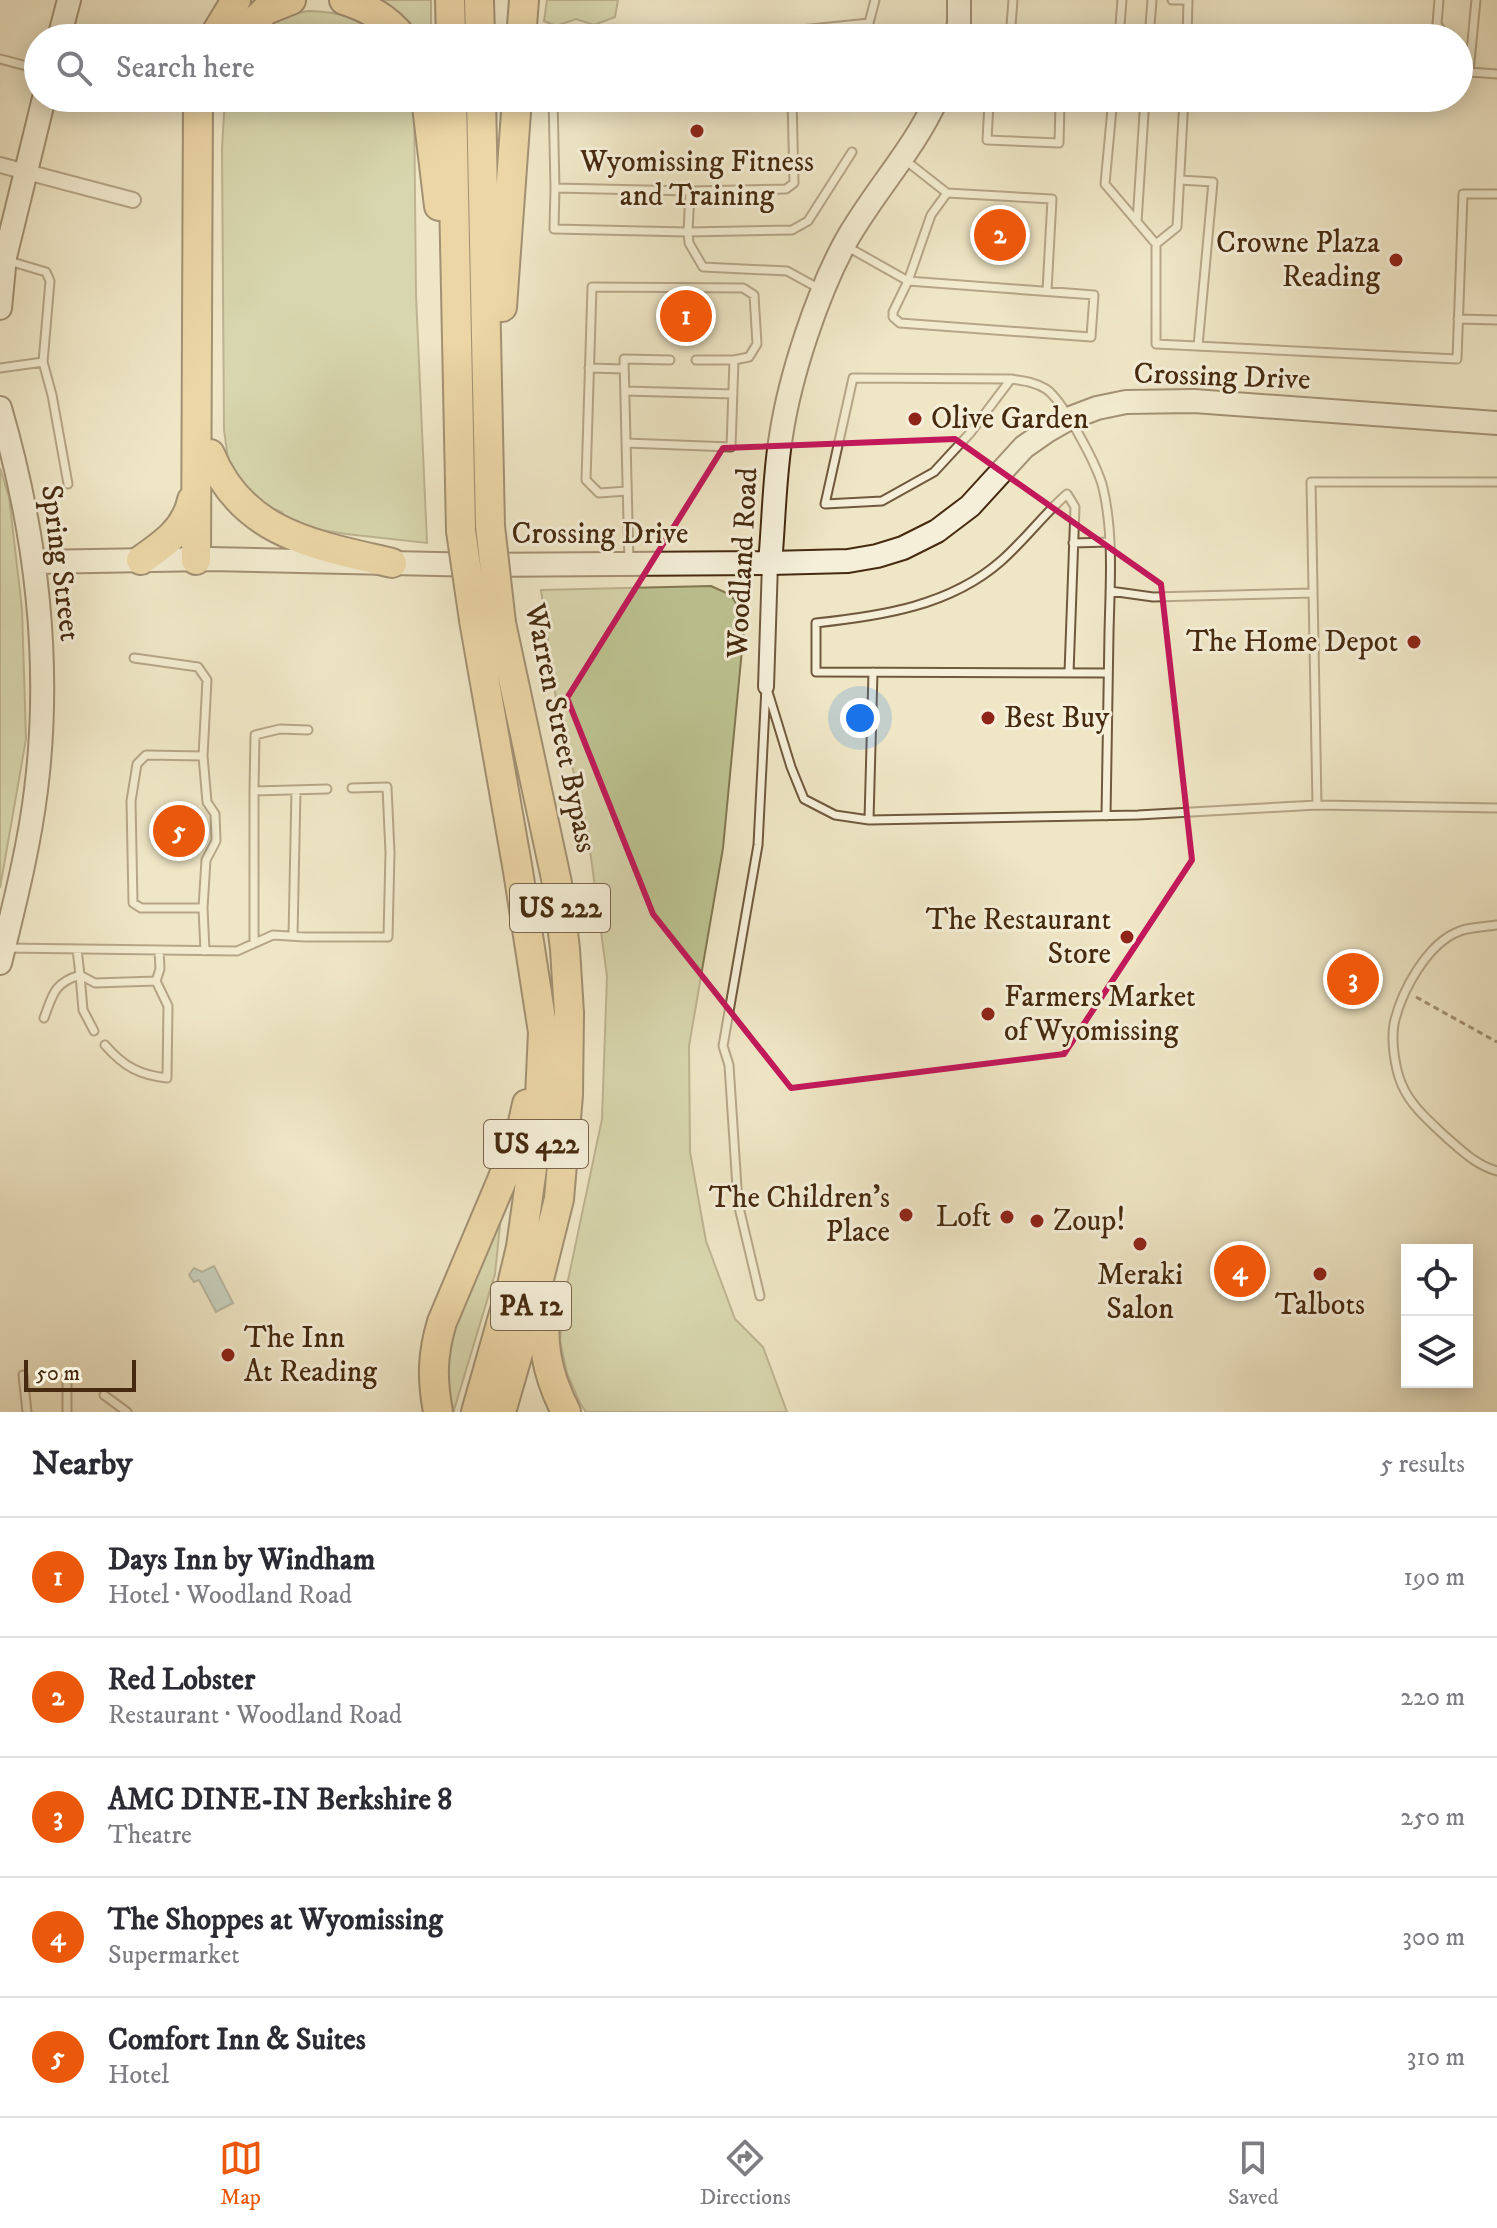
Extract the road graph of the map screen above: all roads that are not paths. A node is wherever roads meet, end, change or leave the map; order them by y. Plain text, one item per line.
1 (69, 0) edge
2 (236, 0) edge
3 (291, 0) edge
4 (344, 0) edge
5 (450, 0) edge
6 (479, 0) edge
7 (524, 0) edge
8 (875, 0) edge
9 (959, 0) edge
10 (1013, 0) edge
11 (1122, 0) edge
12 (1152, 0) edge
13 (1172, 0) edge
14 (1188, 0) edge
15 (1439, 0) edge
16 (1476, 0) edge
17 (63, 24) edge
18 (221, 24) edge
19 (252, 24) edge
20 (388, 24) edge
21 (451, 24) edge
22 (480, 24) edge
23 (522, 24) edge
24 (862, 24) edge
25 (959, 24) edge
26 (1011, 24) edge
27 (1120, 24) edge
28 (1150, 24) edge
29 (1187, 24) edge
30 (1437, 24) edge
31 (1473, 31) edge
32 (0, 59) edge
33 (24, 65) edge
34 (1473, 72) edge
35 (1497, 74) edge
36 (41, 112) edge
37 (198, 112) edge
38 (212, 112) edge
39 (428, 112) edge
40 (452, 112) edge
41 (481, 112) edge
42 (516, 112) edge
43 (553, 112) edge
44 (792, 112) edge
45 (931, 112) edge
46 (989, 112) edge
47 (1060, 112) edge
48 (1112, 112) edge
49 (1144, 112) edge
50 (1183, 112) edge
51 (852, 152) dead end
52 (902, 158) junction
53 (0, 165) edge
54 (26, 172) junction
55 (1180, 180) junction
56 (555, 188) junction
57 (690, 191) junction
58 (947, 193) junction
59 (1497, 194) edge
60 (133, 200) dead end
61 (1137, 222) junction
62 (688, 232) junction
63 (1156, 244) junction
64 (844, 245) junction
65 (5, 260) junction
66 (908, 281) junction
67 (823, 290) junction
68 (1047, 291) junction
69 (0, 308) edge
70 (1458, 319) junction
71 (1497, 320) edge
72 (1198, 346) junction
73 (670, 360) dead end
74 (696, 360) dead end
75 (734, 360) junction
76 (43, 362) junction
77 (0, 368) edge
78 (589, 368) junction
79 (624, 369) junction
80 (1011, 379) junction
81 (625, 391) junction
82 (733, 394) junction
83 (0, 408) edge
84 (1068, 419) junction
85 (1497, 423) edge
86 (626, 443) junction
87 (203, 463) junction
88 (1497, 482) edge
89 (68, 484) dead end
90 (489, 488) junction
91 (627, 491) junction
92 (461, 518) junction
93 (1109, 542) junction
94 (1073, 543) junction
95 (141, 560) junction
96 (203, 560) junction
97 (35, 562) junction
98 (392, 563) junction
99 (770, 563) junction
100 (629, 564) junction
101 (1110, 591) junction
102 (1313, 593) junction
103 (487, 621) junction
104 (134, 658) dead end
105 (873, 672) junction
106 (1069, 673) junction
107 (1108, 673) junction
108 (766, 687) junction
109 (308, 730) dead end
110 (203, 756) junction
111 (352, 788) dead end
112 (327, 789) dead end
113 (296, 790) junction
114 (254, 791) junction
115 (1317, 805) junction
116 (1497, 808) edge
117 (1106, 816) junction
118 (869, 820) junction
119 (518, 871) junction
120 (203, 908) junction
121 (1497, 925) edge
122 (293, 936) junction
123 (254, 943) junction
124 (77, 949) junction
125 (159, 950) junction
126 (205, 951) junction
127 (2, 956) edge
128 (80, 975) junction
129 (156, 981) junction
130 (44, 1018) dead end
131 (94, 1031) dead end
132 (105, 1045) dead end
133 (1497, 1171) edge
134 (559, 1199) junction
135 (760, 1296) dead end
136 (23, 1375) dead end
137 (67, 1375) dead end
138 (104, 1395) dead end
139 (27, 1412) edge
140 (67, 1412) edge
141 (127, 1412) edge
142 (438, 1412) edge
143 (476, 1412) edge
144 (501, 1412) edge
145 (566, 1412) edge

1 - 17 street
2 - 18 highway
3 - 19 highway
4 - 20 highway
5 - 21 highway
6 - 22 highway
7 - 23 highway
8 - 24 lane
9 - 25 street
10 - 26 lane
11 - 27 lane
12 - 28 lane
13 - 14 lane
14 - 29 lane
15 - 30 lane
16 - 31 lane
32 - 33 lane
34 - 35 lane
36 - 54 street
37 - 87 highway
38 - 87 highway
39 - 92 highway
40 - 92 highway, Warren Street Bypass / US 222
41 - 90 highway, Warren Street Bypass / US 222
42 - 90 highway
43 - 56 lane
44 - 57 lane
45 - 52 street, Woodland Road
46 - 47 lane
48 - 61 lane
49 - 61 lane
50 - 55 lane
51 - 62 lane
52 - 58 lane
52 - 64 street, Woodland Road
53 - 54 street
54 - 60 street
54 - 65 street
55 - 63 lane
55 - 72 lane
56 - 57 lane
56 - 62 lane
57 - 62 lane
58 - 66 lane
58 - 68 lane
59 - 70 lane
61 - 63 lane
62 - 67 lane
63 - 72 lane
64 - 66 lane
64 - 67 street, Woodland Road
65 - 69 street
65 - 76 lane
66 - 68 lane
66 - 68 lane
67 - 99 street, Woodland Road
70 - 71 lane
70 - 72 lane
73 - 79 lane
74 - 75 lane
75 - 78 lane
75 - 82 lane
76 - 77 lane
76 - 89 lane
78 - 79 lane
78 - 91 lane
79 - 81 lane
80 - 80 lane
80 - 84 lane
81 - 82 lane
81 - 86 lane
82 - 86 lane
83 - 97 street, Spring Street
84 - 85 street, Crossing Drive
84 - 93 lane
84 - 99 street, Crossing Drive
86 - 91 lane
87 - 95 highway
87 - 96 highway
87 - 98 highway
88 - 102 lane
90 - 103 highway, Warren Street Bypass / US 222, bridge
91 - 100 lane
92 - 103 highway, Warren Street Bypass / US 222, bridge
93 - 94 lane
93 - 101 lane
94 - 105 lane
94 - 106 lane
95 - 96 street, Crossing Drive
95 - 97 street, Crossing Drive
96 - 98 street, Crossing Drive
97 - 127 street, Spring Street
98 - 100 street, Crossing Drive
99 - 100 street, Crossing Drive
99 - 108 street, Woodland Road
101 - 102 lane
101 - 107 lane
102 - 115 lane
103 - 119 highway, Warren Street Bypass / US 222
103 - 134 highway, Warren Street Bypass / US 222
104 - 110 lane
105 - 106 lane
105 - 118 lane
106 - 107 lane
107 - 117 lane
108 - 118 lane
108 - 135 lane, Woodland Road
109 - 114 lane
110 - 120 lane
110 - 120 lane
111 - 122 lane
112 - 113 lane
113 - 114 lane
113 - 122 lane
114 - 123 lane
115 - 116 lane
115 - 117 lane
117 - 118 lane
119 - 142 highway, US 222
119 - 143 highway, Warren Street Bypass / US 422
120 - 126 lane
121 - 133 lane
122 - 123 lane
123 - 126 lane
124 - 125 lane
124 - 127 lane
124 - 128 lane
125 - 126 lane
125 - 129 lane
128 - 129 lane
128 - 130 lane
128 - 131 lane
129 - 132 lane
134 - 144 highway, Warren Street Bypass / PA 12
134 - 145 highway, US 222
136 - 139 lane
137 - 140 lane
138 - 141 lane

